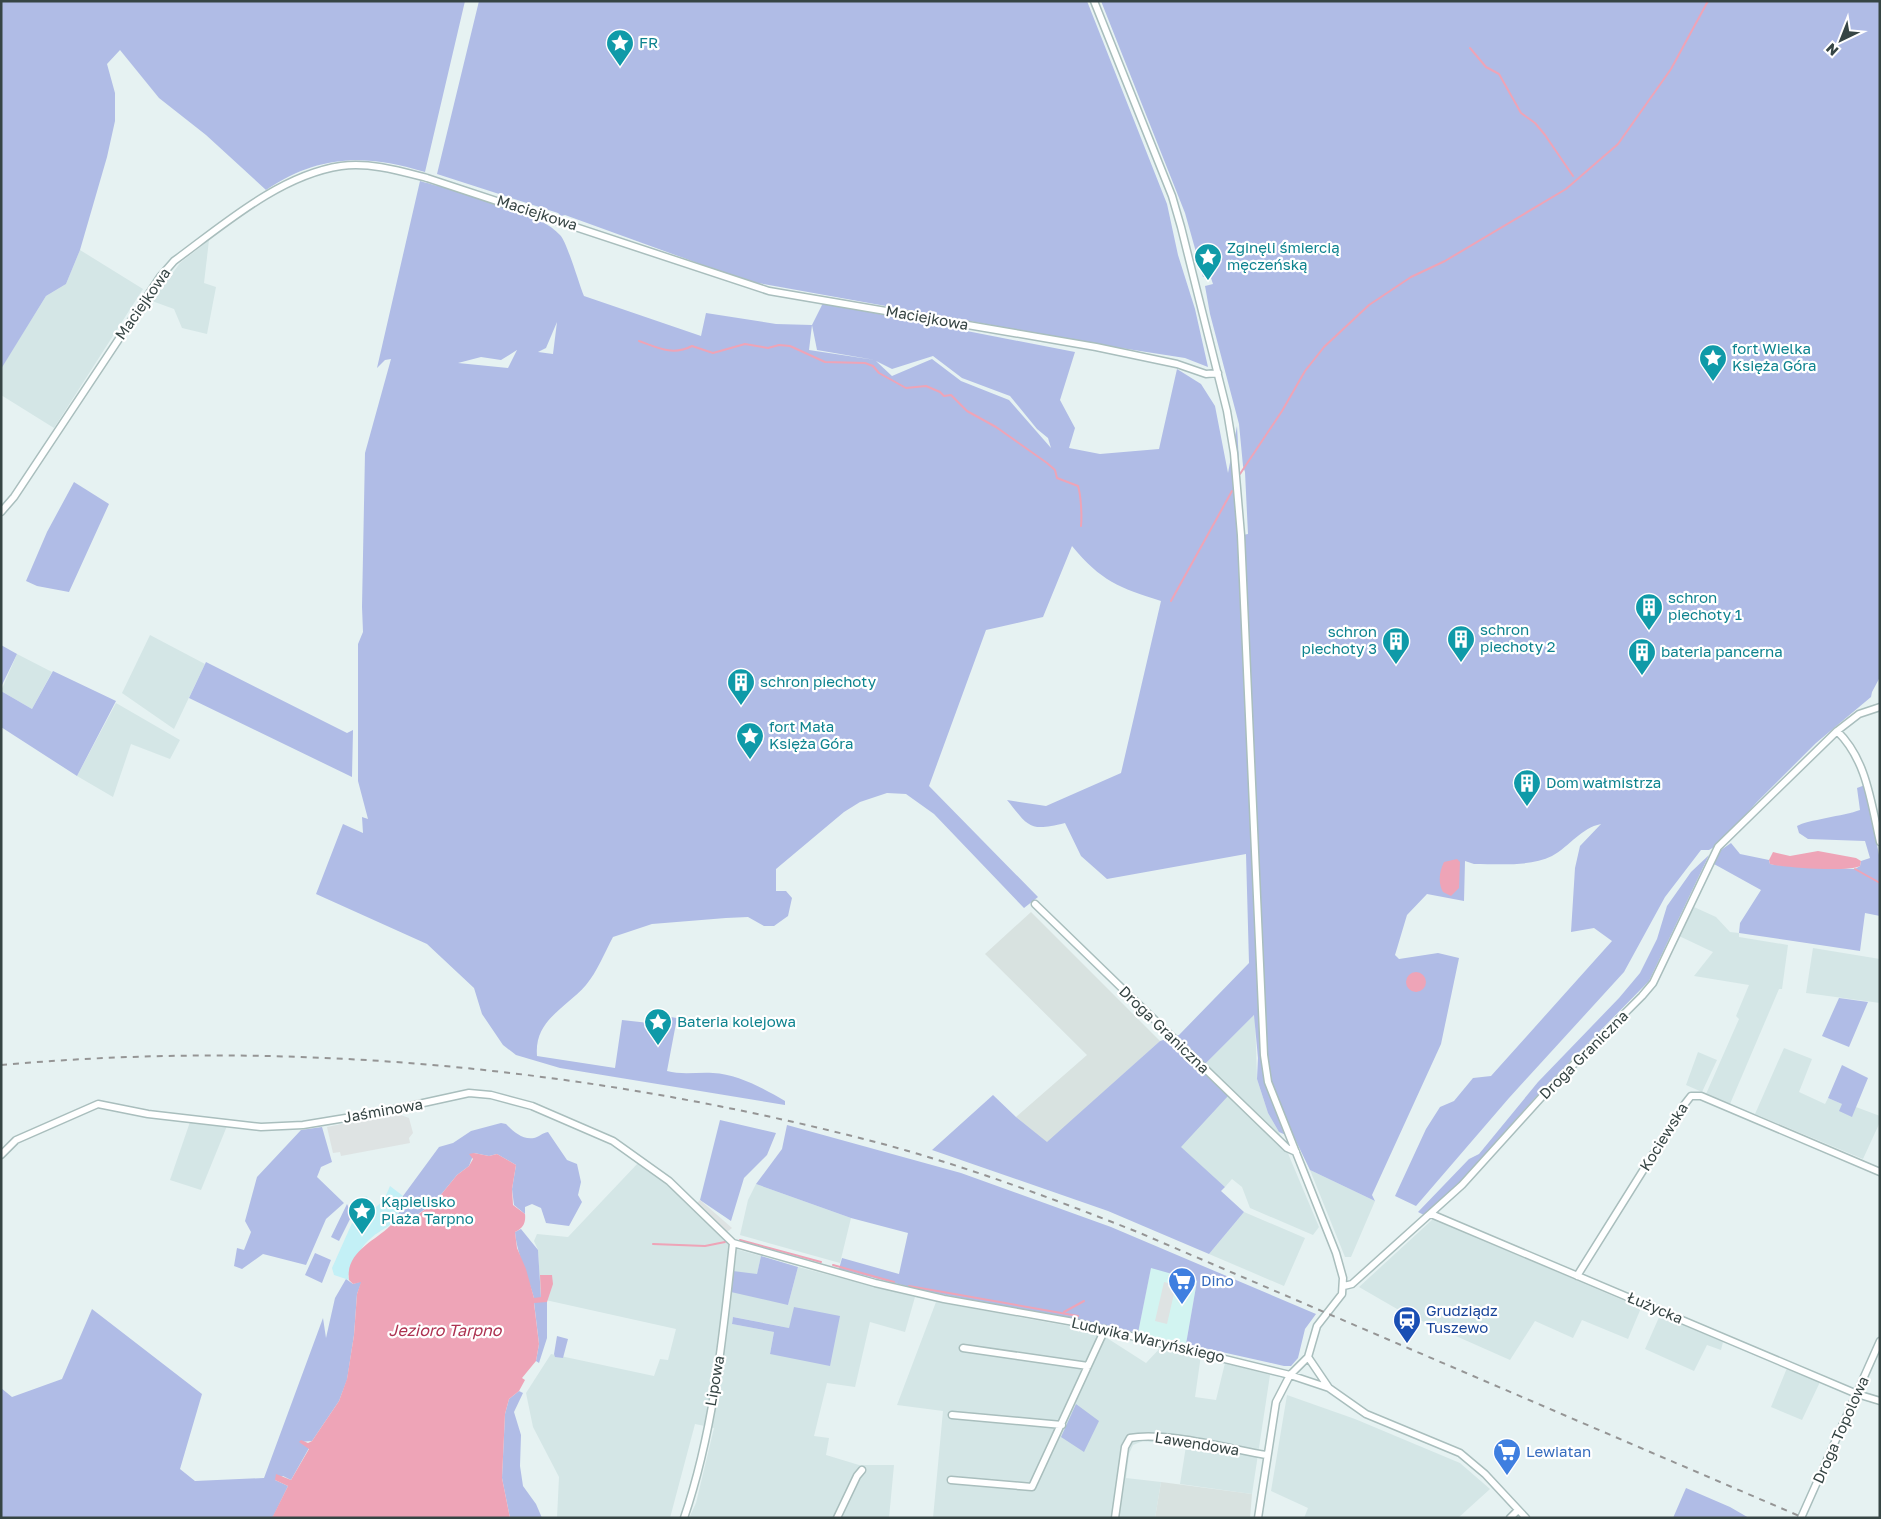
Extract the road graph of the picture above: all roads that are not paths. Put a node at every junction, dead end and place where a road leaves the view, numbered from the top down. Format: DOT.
graph roads {
  1 [pos="1094,1"];
  2 [pos="1218,373"];
  3 [pos="1,512"];
  4 [pos="1880,707"];
  5 [pos="1837,732"];
  6 [pos="1880,842"];
  7 [pos="1035,904"];
  8 [pos="1296,1152"];
  9 [pos="1,1154"];
  10 [pos="1880,1172"];
  11 [pos="1431,1214"];
  12 [pos="733,1243"];
  13 [pos="1578,1276"];
  14 [pos="1344,1286"];
  15 [pos="1105,1329"];
  16 [pos="1880,1341"];
  17 [pos="963,1348"];
  18 [pos="1308,1357"];
  19 [pos="1088,1366"];
  20 [pos="1290,1375"];
  21 [pos="1329,1388"];
  22 [pos="1857,1394"];
  23 [pos="1880,1401"];
  24 [pos="952,1415"];
  25 [pos="1062,1425"];
  26 [pos="1266,1456"];
  27 [pos="862,1470"];
  28 [pos="951,1480"];
  29 [pos="1518,1510"];
  30 [pos="684,1518"];
  31 [pos="837,1518"];
  32 [pos="1115,1518"];
  33 [pos="1258,1518"];
  34 [pos="1510,1518"];
  35 [pos="1526,1518"];
  36 [pos="1801,1518"];
  1 -- 2 [label="street"];
  2 -- 3 [label="street, Maciejkowa"];
  2 -- 8 [label="street"];
  4 -- 5 [label="street, Droga Graniczna"];
  5 -- 6 [label="street"];
  5 -- 11 [label="street, Droga Graniczna"];
  7 -- 8 [label="street, Droga Graniczna"];
  8 -- 14 [label="street"];
  9 -- 12 [label="street, Jaśminowa"];
  10 -- 13 [label="street, Kociewska"];
  11 -- 13 [label="street, Łużycka"];
  11 -- 14 [label="street, Droga Graniczna"];
  12 -- 15 [label="street, Ludwika Waryńskiego"];
  12 -- 30 [label="street, Lipowa"];
  13 -- 22 [label="street, Łużycka"];
  14 -- 18 [label="street, Droga Graniczna"];
  15 -- 19 [label="street"];
  15 -- 20 [label="street, Ludwika Waryńskiego"];
  16 -- 22 [label="street, Droga Topolowa"];
  17 -- 19 [label="street"];
  18 -- 20 [label="street, Droga Graniczna"];
  18 -- 21 [label="street"];
  19 -- 25 [label="street"];
  20 -- 21 [label="street, Ludwika Waryńskiego"];
  20 -- 26 [label="street, Droga Graniczna"];
  21 -- 29 [label="street, Ludwika Waryńskiego"];
  22 -- 23 [label="street, Łużycka"];
  22 -- 36 [label="street, Droga Topolowa"];
  24 -- 25 [label="street"];
  25 -- 28 [label="street"];
  26 -- 32 [label="street, Lawendowa"];
  26 -- 33 [label="street, Droga Graniczna"];
  27 -- 31 [label="street"];
  29 -- 34 [label="street"];
  29 -- 35 [label="street, Ludwika Waryńskiego"];
}
